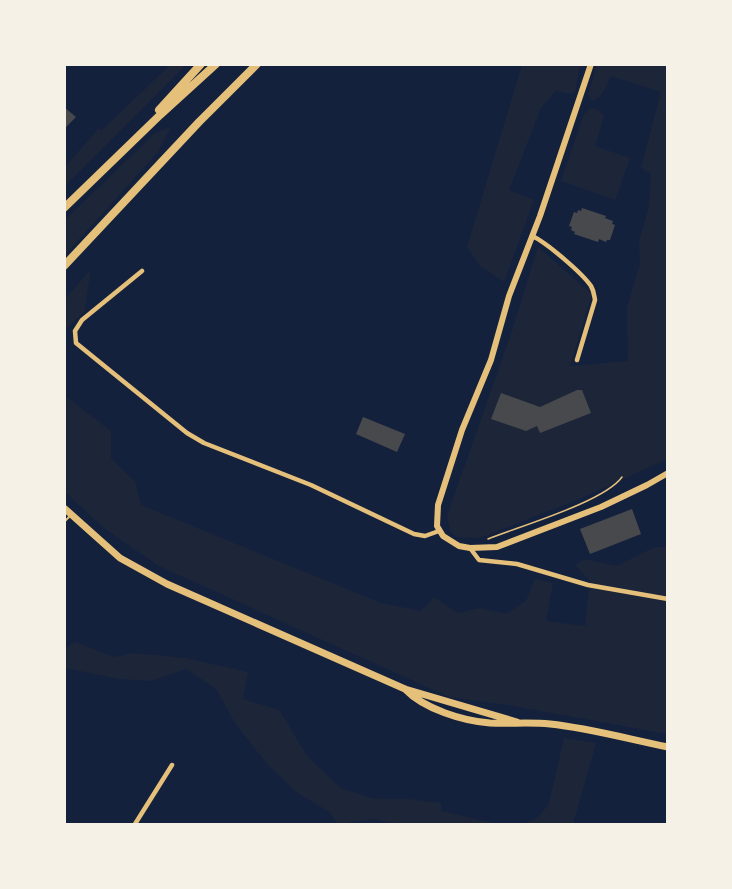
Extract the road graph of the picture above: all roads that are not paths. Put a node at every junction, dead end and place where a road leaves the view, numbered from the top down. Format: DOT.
graph roads {
  1 [pos="201,64"];
  2 [pos="216,64"];
  3 [pos="257,64"];
  4 [pos="589,67"];
  5 [pos="105,168"];
  6 [pos="64,208"];
  7 [pos="532,236"];
  8 [pos="64,266"];
  9 [pos="142,271"];
  10 [pos="577,360"];
  11 [pos="668,473"];
  12 [pos="64,508"];
  13 [pos="71,515"];
  14 [pos="64,522"];
  15 [pos="438,528"];
  16 [pos="470,548"];
  17 [pos="668,599"];
  18 [pos="668,747"];
  19 [pos="172,765"];
  20 [pos="135,825"];
  1 -- 5 [label="highway"];
  2 -- 5 [label="highway"];
  3 -- 8 [label="highway"];
  4 -- 7 [label="street"];
  5 -- 6 [label="highway"];
  7 -- 10 [label="street"];
  7 -- 15 [label="street"];
  9 -- 15 [label="street"];
  11 -- 16 [label="street"];
  12 -- 13 [label="main road"];
  13 -- 14 [label="lane"];
  13 -- 18 [label="main road"];
  15 -- 16 [label="street"];
  16 -- 17 [label="street"];
  19 -- 20 [label="street"];
}
